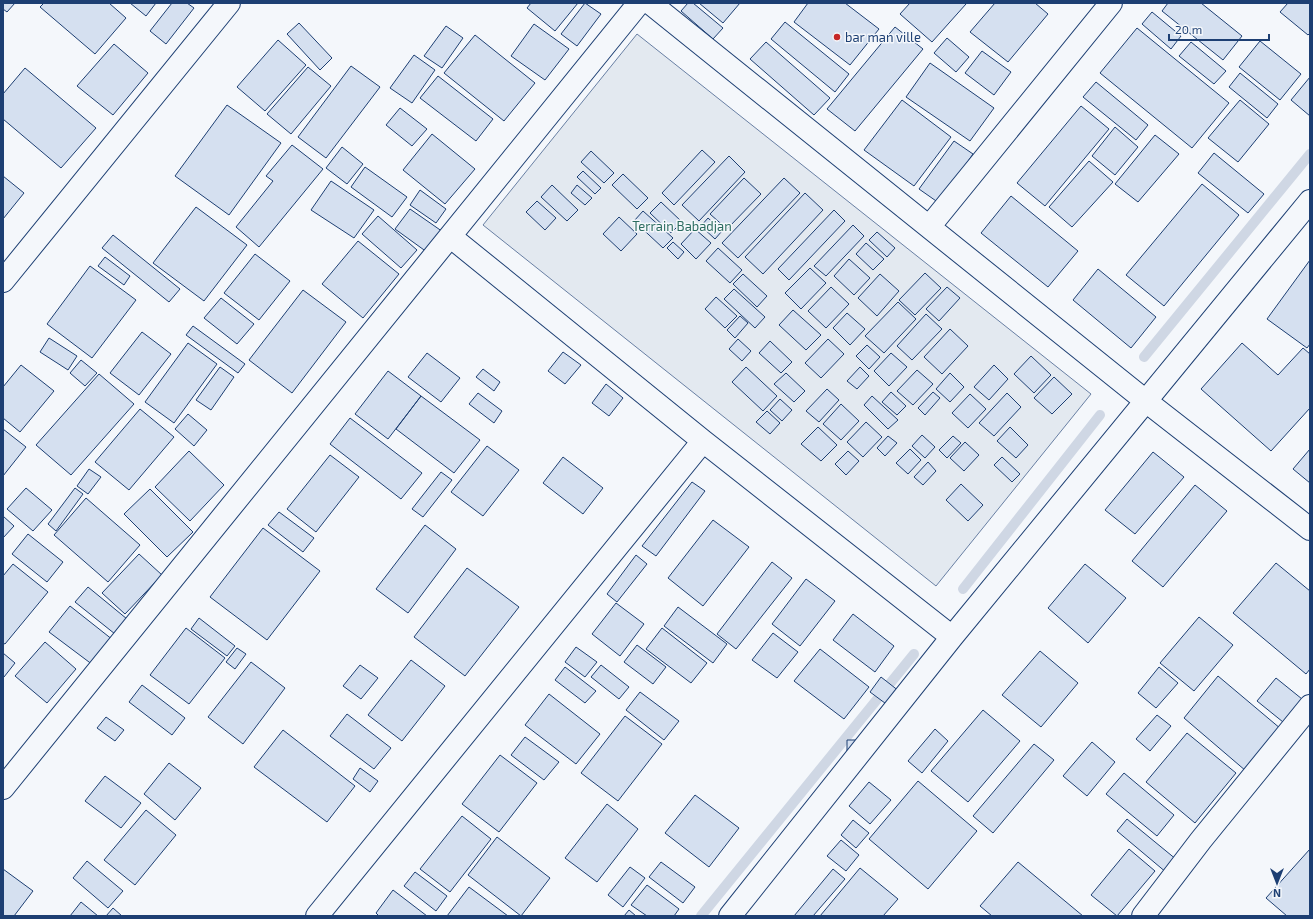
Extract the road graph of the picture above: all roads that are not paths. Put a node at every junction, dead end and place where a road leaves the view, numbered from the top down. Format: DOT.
graph roads {
  1 [pos="229,3"];
  2 [pos="639,3"];
  3 [pos="650,3"];
  4 [pos="1110,3"];
  5 [pos="1310,201"];
  6 [pos="929,227"];
  7 [pos="451,237"];
  8 [pos="3,281"];
  9 [pos="1147,402"];
  10 [pos="704,441"];
  11 [pos="1310,529"];
  12 [pos="952,637"];
  13 [pos="1310,706"];
  14 [pos="3,788"];
  15 [pos="317,916"];
  16 [pos="730,916"];
  17 [pos="1143,916"];
  1 -- 8 [label="street"];
  2 -- 7 [label="street"];
  3 -- 6 [label="street"];
  4 -- 6 [label="street"];
  5 -- 9 [label="street"];
  6 -- 9 [label="street"];
  7 -- 10 [label="street"];
  7 -- 14 [label="street"];
  9 -- 11 [label="street"];
  9 -- 12 [label="street"];
  10 -- 12 [label="street"];
  10 -- 15 [label="street"];
  12 -- 16 [label="street"];
  13 -- 17 [label="street"];
}
